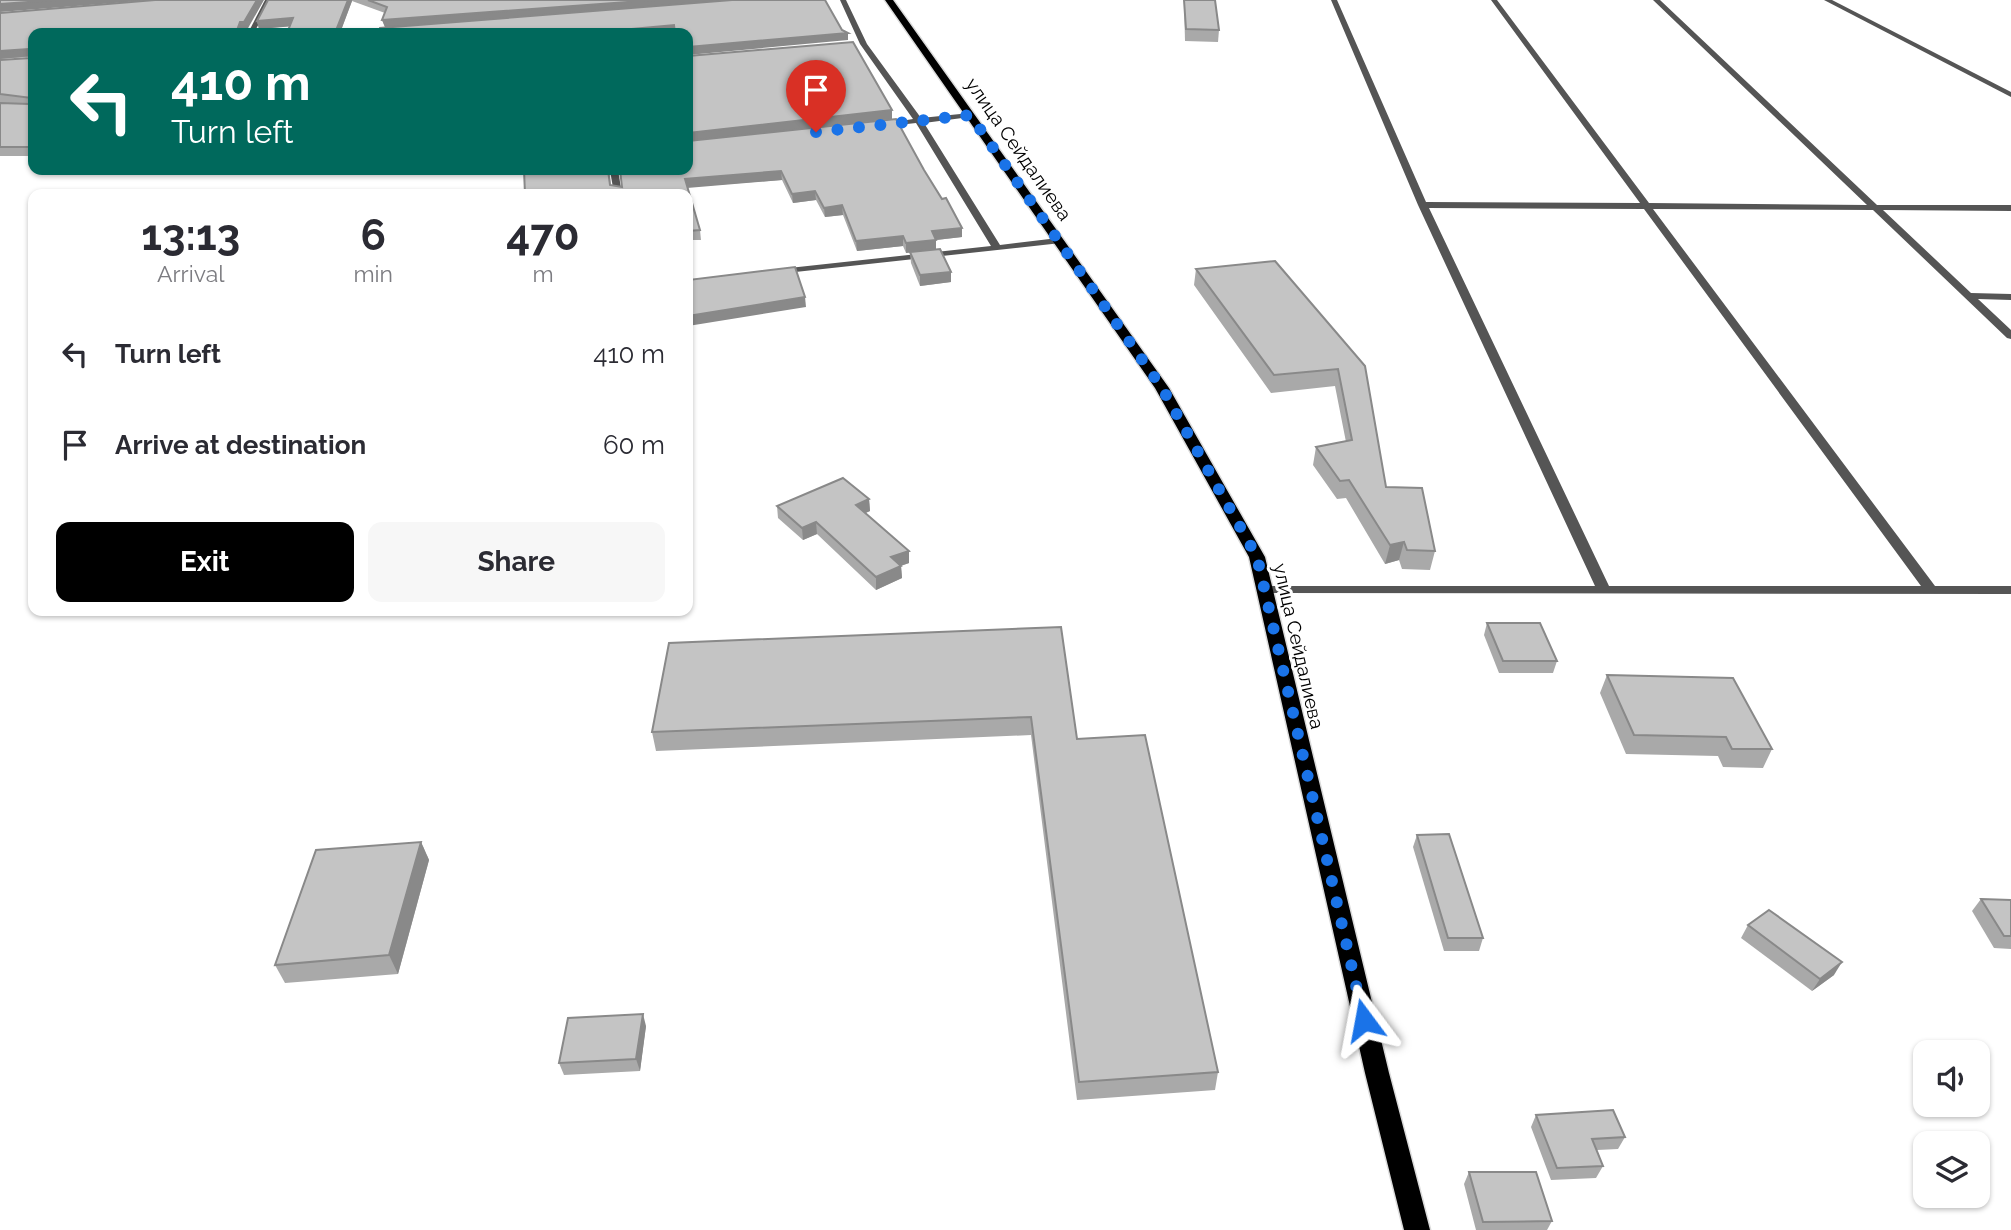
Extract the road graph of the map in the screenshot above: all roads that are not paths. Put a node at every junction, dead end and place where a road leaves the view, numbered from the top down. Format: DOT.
graph roads {
  1 [pos="268,0"];
  2 [pos="843,0"];
  3 [pos="889,0"];
  4 [pos="1334,0"];
  5 [pos="1494,0"];
  6 [pos="1656,0"];
  7 [pos="1828,0"];
  8 [pos="254,28"];
  9 [pos="864,44"];
  10 [pos="850,46"];
  11 [pos="2011,96"];
  12 [pos="970,115"];
  13 [pos="919,121"];
  14 [pos="864,127"];
  15 [pos="1645,204"];
  16 [pos="1423,205"];
  17 [pos="1873,207"];
  18 [pos="2011,208"];
  19 [pos="1058,241"];
  20 [pos="997,248"];
  21 [pos="768,273"];
  22 [pos="1970,296"];
  23 [pos="2011,297"];
  24 [pos="2011,336"];
  25 [pos="1264,590"];
  26 [pos="1604,590"];
  27 [pos="1931,590"];
  28 [pos="2011,590"];
  29 [pos="1417,1230"];
  1 -- 8 [label="street"];
  2 -- 9 [label="street"];
  3 -- 12 [label="main road, улица Сейдалиева"];
  4 -- 16 [label="street"];
  5 -- 15 [label="street"];
  6 -- 17 [label="street"];
  7 -- 11 [label="street"];
  9 -- 10 [label="street"];
  9 -- 13 [label="street"];
  12 -- 13 [label="street"];
  12 -- 19 [label="main road, улица Сейдалиева"];
  13 -- 14 [label="street"];
  13 -- 20 [label="street"];
  15 -- 16 [label="street"];
  15 -- 17 [label="street"];
  15 -- 27 [label="street"];
  16 -- 26 [label="street"];
  17 -- 18 [label="street"];
  17 -- 22 [label="street"];
  19 -- 20 [label="street"];
  19 -- 25 [label="main road, улица Сейдалиева"];
  20 -- 21 [label="street"];
  22 -- 23 [label="street"];
  22 -- 24 [label="street"];
  25 -- 26 [label="street"];
  25 -- 29 [label="main road, улица Сейдалиева"];
  26 -- 27 [label="street"];
  27 -- 28 [label="street"];
}
